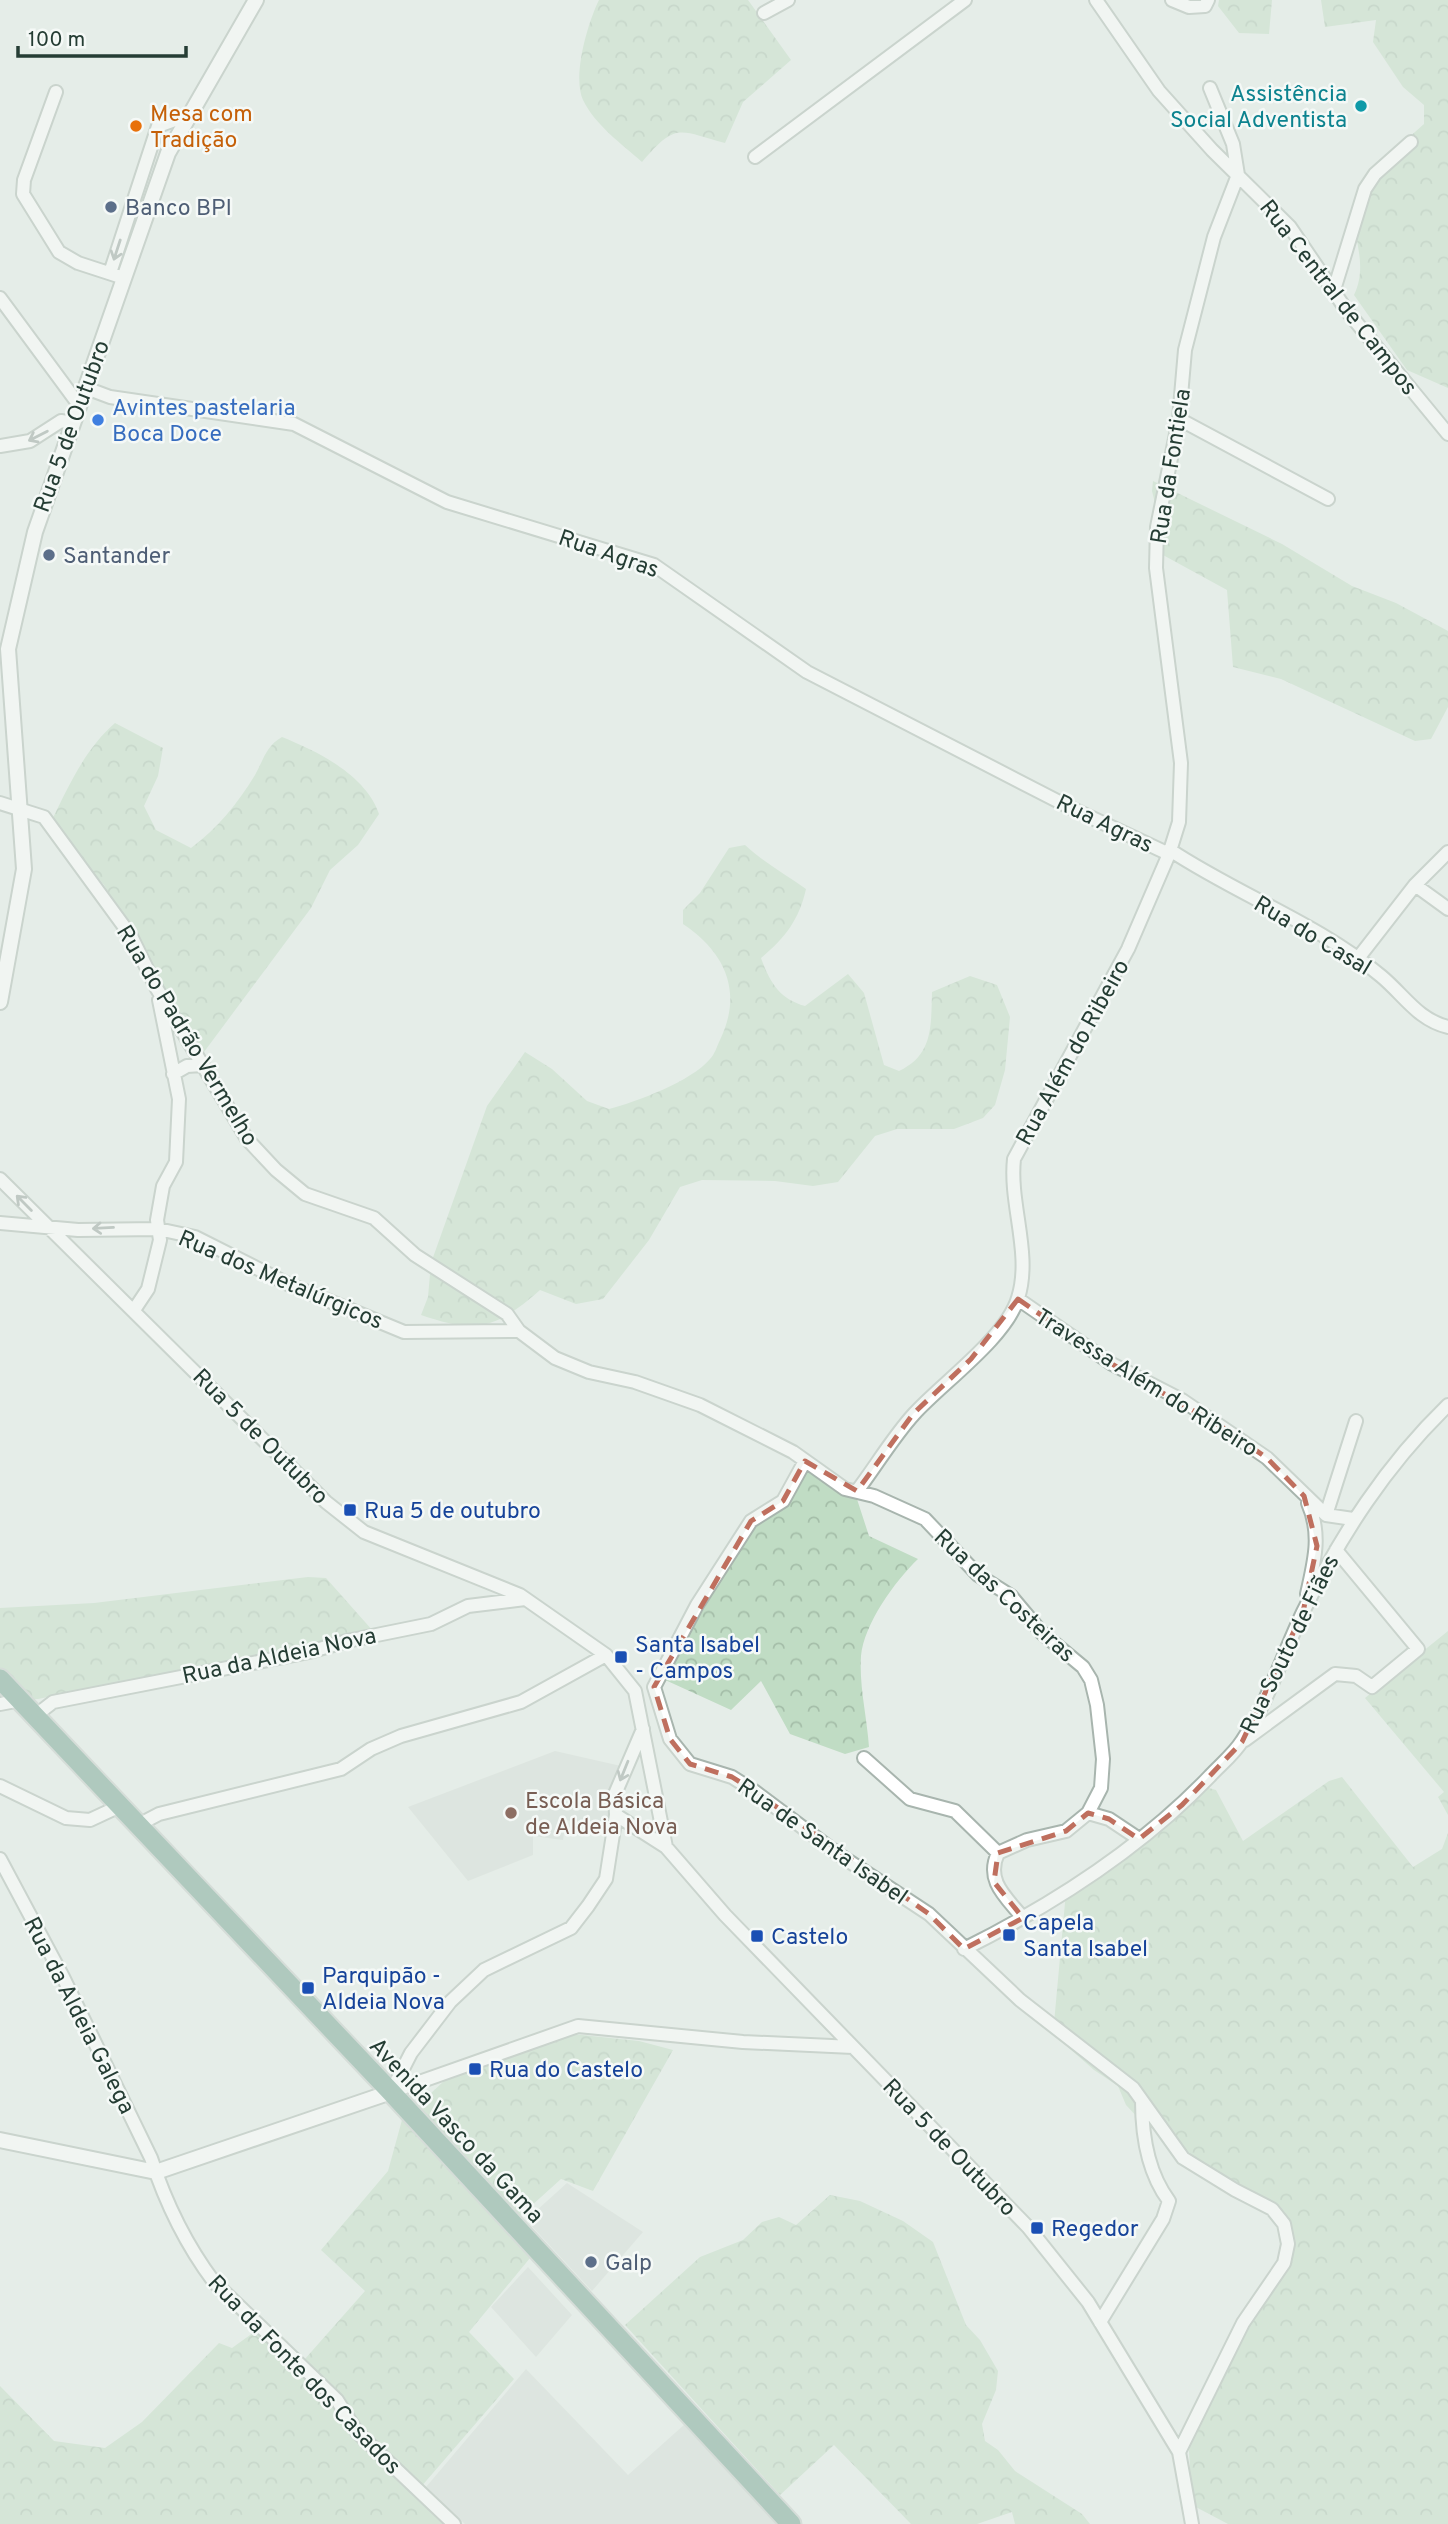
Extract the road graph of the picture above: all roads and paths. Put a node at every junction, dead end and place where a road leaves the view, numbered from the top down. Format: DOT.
graph roads {
  1 [pos="256,0"];
  2 [pos="788,0"];
  3 [pos="965,0"];
  4 [pos="1096,0"];
  5 [pos="1172,0"];
  6 [pos="1208,0"];
  7 [pos="764,13"];
  8 [pos="1210,88"];
  9 [pos="56,92"];
  10 [pos="191,114"];
  11 [pos="1411,142"];
  12 [pos="755,157"];
  13 [pos="1238,175"];
  14 [pos="117,276"];
  15 [pos="1334,290"];
  16 [pos="0,298"];
  17 [pos="86,388"];
  18 [pos="79,405"];
  19 [pos="1179,419"];
  20 [pos="72,423"];
  21 [pos="1446,428"];
  22 [pos="0,446"];
  23 [pos="1328,499"];
  24 [pos="0,803"];
  25 [pos="19,807"];
  26 [pos="1170,852"];
  27 [pos="1448,852"];
  28 [pos="1415,885"];
  29 [pos="1448,909"];
  30 [pos="1359,957"];
  31 [pos="157,989"];
  32 [pos="0,1002"];
  33 [pos="1448,1027"];
  34 [pos="202,1065"];
  35 [pos="173,1074"];
  36 [pos="0,1179"];
  37 [pos="0,1223"];
  38 [pos="48,1228"];
  39 [pos="158,1228"];
  40 [pos="1018,1299"];
  41 [pos="134,1310"];
  42 [pos="520,1331"];
  43 [pos="1448,1405"];
  44 [pos="1356,1421"];
  45 [pos="805,1461"];
  46 [pos="856,1491"];
  47 [pos="1304,1496"];
  48 [pos="1326,1515"];
  49 [pos="1353,1519"];
  50 [pos="1336,1550"];
  51 [pos="525,1599"];
  52 [pos="1303,1612"];
  53 [pos="606,1656"];
  54 [pos="0,1679"];
  55 [pos="654,1687"];
  56 [pos="635,1691"];
  57 [pos="21,1700"];
  58 [pos="0,1704"];
  59 [pos="35,1716"];
  60 [pos="643,1729"];
  61 [pos="1242,1742"];
  62 [pos="864,1758"];
  63 [pos="0,1786"];
  64 [pos="120,1806"];
  65 [pos="1088,1813"];
  66 [pos="616,1815"];
  67 [pos="138,1825"];
  68 [pos="1139,1839"];
  69 [pos="666,1847"];
  70 [pos="998,1853"];
  71 [pos="0,1859"];
  72 [pos="1023,1918"];
  73 [pos="964,1949"];
  74 [pos="853,2046"];
  75 [pos="391,2092"];
  76 [pos="1142,2101"];
  77 [pos="0,2140"];
  78 [pos="156,2172"];
  79 [pos="1100,2322"];
  80 [pos="1179,2452"];
  81 [pos="454,2524"];
  82 [pos="791,2524"];
  83 [pos="1192,2524"];
  1 -- 10 [label="street, Rua 5 de Outubro"];
  2 -- 7 [label="street"];
  3 -- 12 [label="street"];
  4 -- 13 [label="street, Rua Central de Campos"];
  5 -- 6 [label="street"];
  8 -- 13 [label="street"];
  9 -- 14 [label="street"];
  10 -- 14 [label="street, Rua 5 de Outubro"];
  10 -- 14 [label="street, Rua 5 de Outubro, one-way"];
  11 -- 15 [label="street"];
  13 -- 15 [label="street, Rua Central de Campos"];
  13 -- 19 [label="street, Rua da Fontiela"];
  14 -- 17 [label="street, Rua 5 de Outubro"];
  15 -- 21 [label="street, Rua Central de Campos"];
  16 -- 18 [label="street"];
  17 -- 18 [label="street, Rua 5 de Outubro"];
  17 -- 26 [label="street, Rua Agras"];
  18 -- 20 [label="street, Rua 5 de Outubro"];
  19 -- 23 [label="street"];
  19 -- 26 [label="street, Rua da Fontiela"];
  20 -- 22 [label="street, one-way"];
  20 -- 25 [label="street, Rua 5 de Outubro"];
  24 -- 25 [label="street, Rua do Padrão Vermelho"];
  25 -- 31 [label="street, Rua do Padrão Vermelho"];
  25 -- 32 [label="street, Rua 5 de Outubro"];
  26 -- 30 [label="street, Rua do Casal"];
  26 -- 40 [label="street, Rua Além do Ribeiro"];
  27 -- 28 [label="street"];
  28 -- 29 [label="street"];
  28 -- 30 [label="street"];
  30 -- 33 [label="street, Rua do Casal"];
  31 -- 34 [label="street, Rua do Padrão Vermelho"];
  31 -- 35 [label="street"];
  34 -- 35 [label="street"];
  34 -- 42 [label="street, Rua do Padrão Vermelho"];
  35 -- 39 [label="street"];
  38 -- 36 [label="street, Rua 5 de Outubro, one-way"];
  37 -- 38 [label="street, Rua dos Metalúrgicos"];
  39 -- 38 [label="street, Rua dos Metalúrgicos, one-way"];
  38 -- 41 [label="street, Rua 5 de Outubro"];
  39 -- 41 [label="street"];
  39 -- 42 [label="street, Rua dos Metalúrgicos"];
  40 -- 46 [label="street"];
  40 -- 47 [label="street, Travessa Além do Ribeiro"];
  41 -- 51 [label="street, Rua 5 de Outubro"];
  42 -- 45 [label="street, Rua do Padrão Vermelho"];
  43 -- 49 [label="street, Rua Souto de Fiães"];
  44 -- 48 [label="street"];
  45 -- 46 [label="street, Rua do Padrão Vermelho"];
  45 -- 55 [label="street"];
  46 -- 65 [label="street, Rua das Costeiras"];
  47 -- 48 [label="street, Travessa Além do Ribeiro"];
  47 -- 52 [label="street, Travessa Além do Ribeiro"];
  48 -- 49 [label="street"];
  49 -- 50 [label="street, Rua Souto de Fiães"];
  50 -- 52 [label="street, Rua Souto de Fiães"];
  50 -- 61 [label="street"];
  51 -- 53 [label="street, Rua 5 de Outubro"];
  51 -- 59 [label="street, Rua da Aldeia Nova"];
  52 -- 61 [label="street, Rua Souto de Fiães"];
  53 -- 56 [label="street, Rua 5 de Outubro"];
  53 -- 67 [label="street"];
  54 -- 57 [label="main road, Avenida Vasco da Gama"];
  55 -- 56 [label="street"];
  55 -- 73 [label="street, Rua de Santa Isabel"];
  56 -- 60 [label="street, Rua 5 de Outubro"];
  57 -- 58 [label="street"];
  57 -- 59 [label="main road, Avenida Vasco da Gama"];
  59 -- 64 [label="main road, Avenida Vasco da Gama"];
  60 -- 66 [label="street, one-way"];
  60 -- 69 [label="street, Rua 5 de Outubro"];
  61 -- 68 [label="street, Rua Souto de Fiães"];
  62 -- 70 [label="street"];
  63 -- 64 [label="street"];
  64 -- 67 [label="main road, Avenida Vasco da Gama"];
  65 -- 68 [label="street"];
  65 -- 70 [label="street"];
  66 -- 69 [label="street, Rua 5 de Outubro"];
  66 -- 75 [label="street"];
  67 -- 75 [label="main road, Avenida Vasco da Gama"];
  68 -- 72 [label="street, Rua Souto de Fiães"];
  69 -- 74 [label="street, Rua 5 de Outubro"];
  70 -- 72 [label="street"];
  71 -- 78 [label="street, Rua da Aldeia Galega"];
  72 -- 73 [label="street, Rua Souto de Fiães"];
  73 -- 76 [label="street, Rua de Santa Isabel"];
  74 -- 75 [label="street"];
  74 -- 79 [label="street, Rua 5 de Outubro"];
  75 -- 78 [label="street"];
  75 -- 82 [label="main road, Avenida Vasco da Gama"];
  76 -- 79 [label="street"];
  76 -- 80 [label="street, Rua de Santa Isabel"];
  77 -- 78 [label="street"];
  78 -- 81 [label="street, Rua da Fonte dos Casados"];
  79 -- 80 [label="street, Rua 5 de Outubro"];
  80 -- 83 [label="street, Rua 5 de Outubro"];
}
